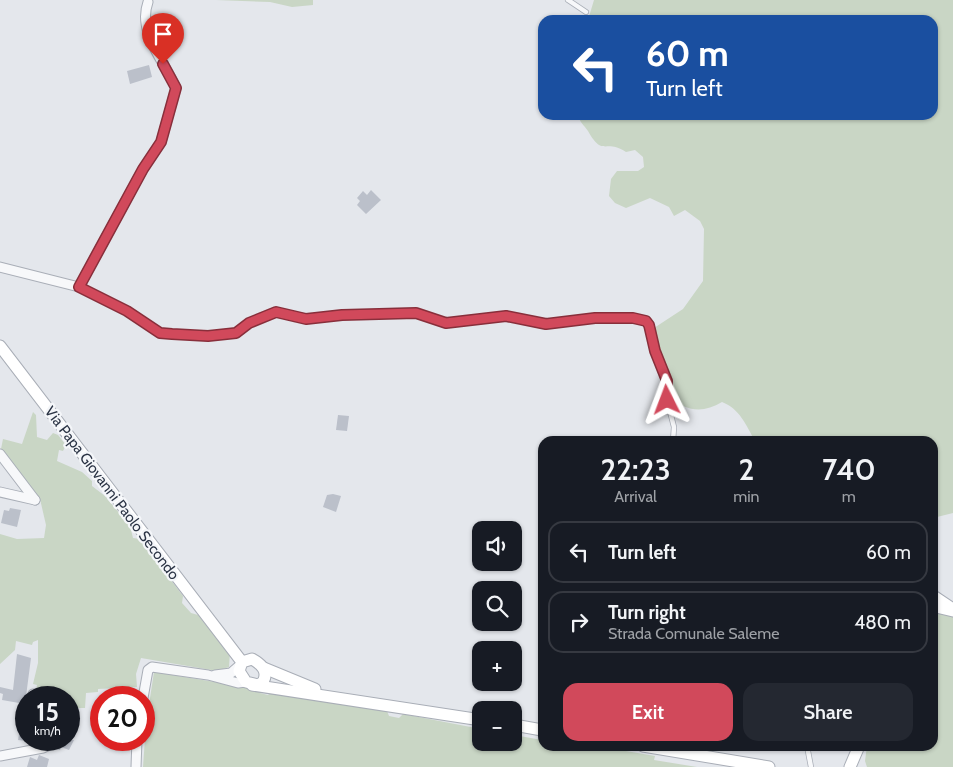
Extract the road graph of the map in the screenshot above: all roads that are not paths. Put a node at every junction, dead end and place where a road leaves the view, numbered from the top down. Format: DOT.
graph roads {
  1 [pos="568,0"];
  2 [pos="149,1"];
  3 [pos="586,12"];
  4 [pos="0,267"];
  5 [pos="79,287"];
  6 [pos="0,346"];
  7 [pos="673,436"];
  8 [pos="0,454"];
  9 [pos="0,494"];
  10 [pos="938,599"];
  11 [pos="938,607"];
  12 [pos="953,610"];
  13 [pos="244,663"];
  14 [pos="264,668"];
  15 [pos="208,675"];
  16 [pos="249,683"];
  17 [pos="145,686"];
  18 [pos="345,698"];
  19 [pos="472,719"];
  20 [pos="522,726"];
  21 [pos="538,729"];
  22 [pos="27,751"];
  23 [pos="137,751"];
  24 [pos="673,751"];
  25 [pos="808,751"];
  26 [pos="858,751"];
  27 [pos="860,751"];
  28 [pos="0,756"];
  29 [pos="136,767"];
  30 [pos="769,767"];
  31 [pos="811,767"];
  32 [pos="850,767"];
  33 [pos="862,767"];
  1 -- 3 [label="lane"];
  2 -- 5 [label="street"];
  4 -- 5 [label="street"];
  5 -- 7 [label="lane"];
  6 -- 13 [label="main road, Via Papa Giovanni Paolo Secondo"];
  8 -- 9 [label="street"];
  10 -- 12 [label="main road"];
  11 -- 12 [label="main road"];
  13 -- 14 [label="main road, Via Papa Giovanni Paolo Secondo"];
  13 -- 15 [label="street"];
  13 -- 16 [label="main road"];
  14 -- 16 [label="main road"];
  14 -- 18 [label="main road, Via Papa Giovanni Paolo Secondo"];
  15 -- 16 [label="street"];
  15 -- 17 [label="street"];
  16 -- 18 [label="main road"];
  18 -- 19 [label="main road"];
  20 -- 21 [label="main road"];
  22 -- 28 [label="street"];
  23 -- 29 [label="street"];
  24 -- 30 [label="main road"];
  25 -- 31 [label="lane"];
  26 -- 32 [label="main road"];
  27 -- 33 [label="main road"];
}
